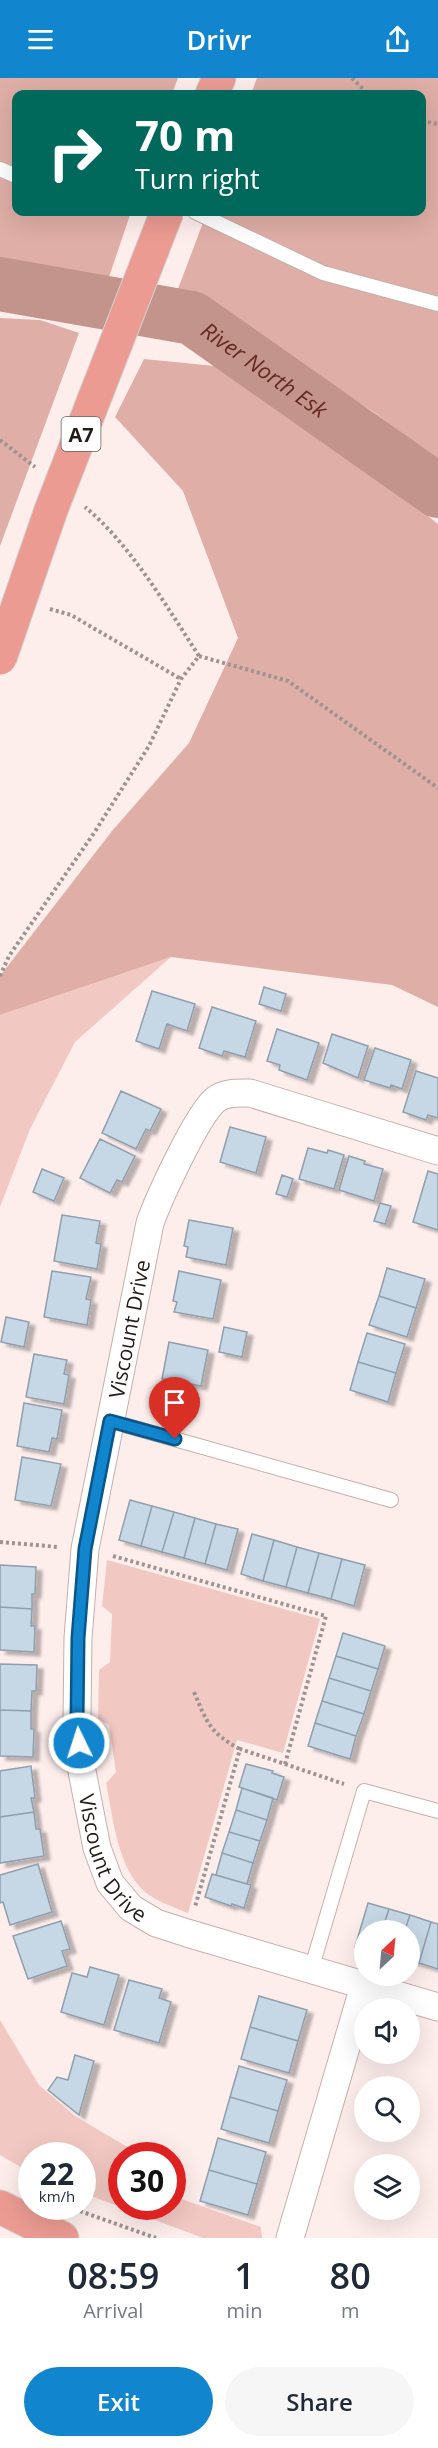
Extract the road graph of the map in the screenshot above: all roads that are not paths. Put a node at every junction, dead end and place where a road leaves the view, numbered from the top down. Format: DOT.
graph roads {
  1 [pos="165,216"];
  2 [pos="203,216"];
  3 [pos="438,304"];
  4 [pos="0,658"];
  5 [pos="438,1151"];
  6 [pos="110,1421"];
  7 [pos="391,1500"];
  8 [pos="438,1811"];
  9 [pos="311,1970"];
  10 [pos="354,1983"];
  11 [pos="364,1986"];
  12 [pos="438,2007"];
  13 [pos="0,2207"];
  14 [pos="62,2238"];
  15 [pos="290,2238"];
  1 -- 4 [label="main road, A7, bridge"];
  2 -- 3 [label="lane"];
  5 -- 6 [label="street, Viscount Drive"];
  6 -- 7 [label="lane"];
  6 -- 9 [label="street, Viscount Drive"];
  8 -- 9 [label="lane"];
  9 -- 10 [label="street, Viscount Drive"];
  11 -- 12 [label="street, Viscount Drive"];
  11 -- 15 [label="street"];
  13 -- 14 [label="main road"];
}
